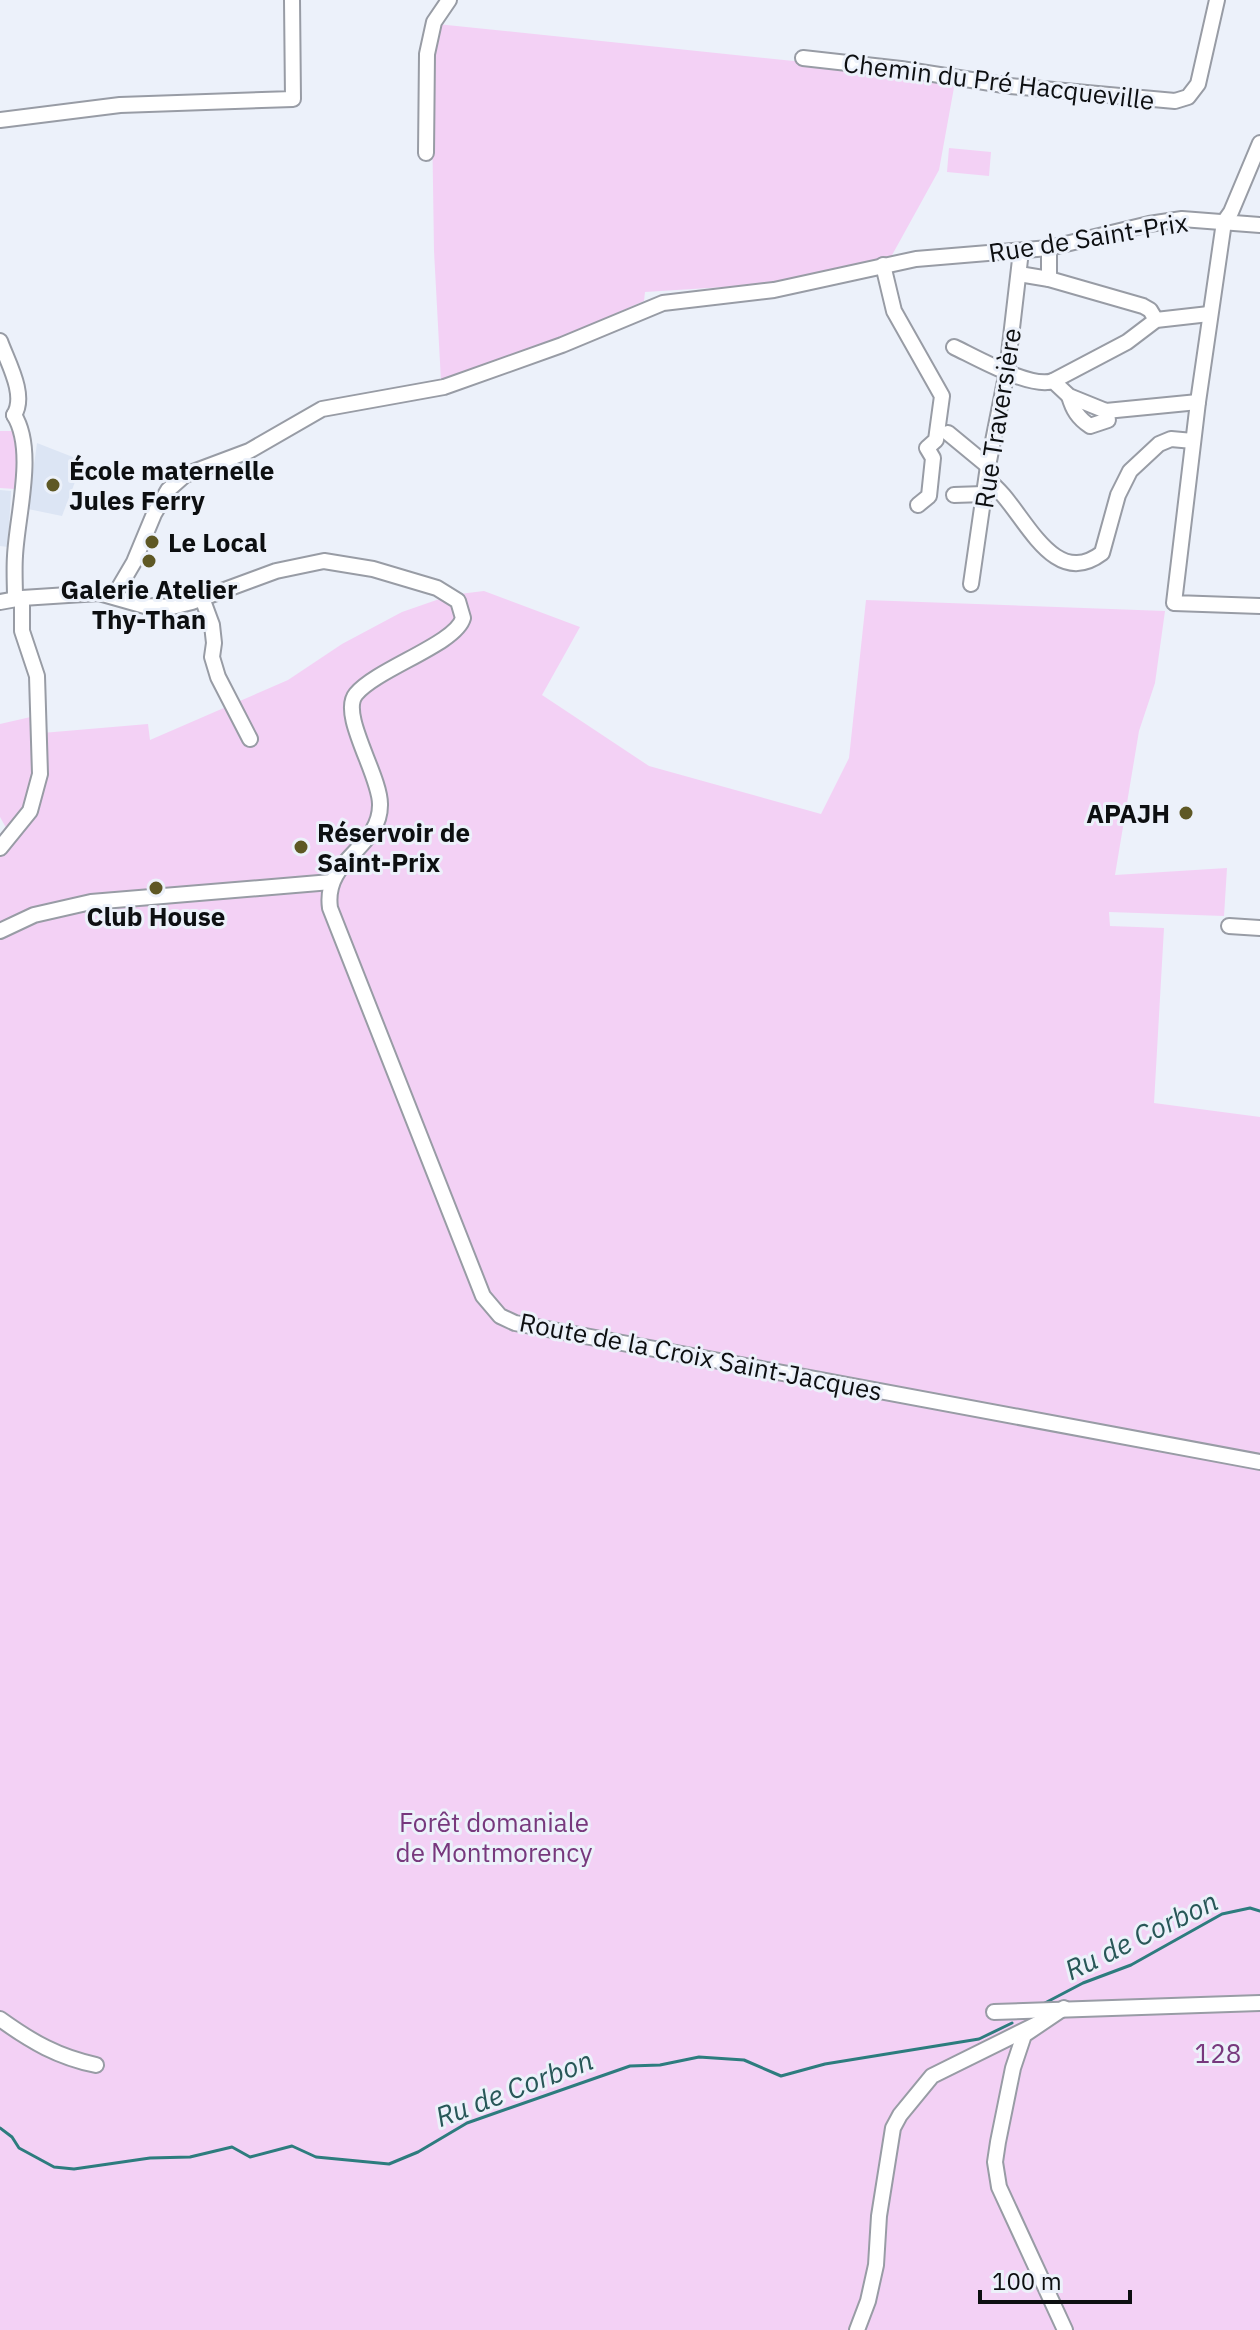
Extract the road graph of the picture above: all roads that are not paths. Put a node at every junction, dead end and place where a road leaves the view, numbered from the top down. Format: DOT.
graph roads {
  1 [pos="292,0"];
  2 [pos="449,0"];
  3 [pos="1217,0"];
  4 [pos="803,58"];
  5 [pos="0,120"];
  6 [pos="1260,143"];
  7 [pos="426,153"];
  8 [pos="1224,222"];
  9 [pos="1260,225"];
  10 [pos="1049,248"];
  11 [pos="1021,251"];
  12 [pos="883,265"];
  13 [pos="1019,274"];
  14 [pos="1049,279"];
  15 [pos="1209,314"];
  16 [pos="1156,320"];
  17 [pos="0,341"];
  18 [pos="954,347"];
  19 [pos="1007,371"];
  20 [pos="1053,381"];
  21 [pos="1198,402"];
  22 [pos="7,417"];
  23 [pos="948,433"];
  24 [pos="1193,441"];
  25 [pos="987,480"];
  26 [pos="954,495"];
  27 [pos="918,505"];
  28 [pos="971,584"];
  29 [pos="114,596"];
  30 [pos="202,598"];
  31 [pos="12,600"];
  32 [pos="1260,606"];
  33 [pos="250,739"];
  34 [pos="0,848"];
  35 [pos="331,882"];
  36 [pos="1229,926"];
  37 [pos="1260,928"];
  38 [pos="0,931"];
  39 [pos="1260,1462"];
  40 [pos="1260,2003"];
  41 [pos="1064,2008"];
  42 [pos="994,2012"];
  43 [pos="0,2019"];
  44 [pos="1039,2023"];
  45 [pos="96,2065"];
  46 [pos="857,2330"];
  47 [pos="1065,2330"];
  1 -- 5 [label="street"];
  2 -- 7 [label="street"];
  3 -- 4 [label="street, Chemin du Pré Hacqueville"];
  6 -- 8 [label="street"];
  8 -- 9 [label="street, Rue de Saint-Prix"];
  8 -- 10 [label="street, Rue de Saint-Prix"];
  8 -- 15 [label="street"];
  10 -- 11 [label="street, Rue de Saint-Prix"];
  10 -- 14 [label="street"];
  11 -- 12 [label="street, Rue de Saint-Prix"];
  11 -- 13 [label="street, Rue Traversière"];
  12 -- 27 [label="street"];
  12 -- 29 [label="street, Rue de Saint-Prix"];
  13 -- 14 [label="street"];
  13 -- 19 [label="street, Rue Traversière"];
  14 -- 16 [label="street"];
  15 -- 16 [label="street"];
  15 -- 21 [label="street"];
  16 -- 20 [label="street"];
  17 -- 22 [label="street"];
  18 -- 19 [label="street"];
  19 -- 20 [label="street"];
  19 -- 25 [label="street, Rue Traversière"];
  20 -- 21 [label="street"];
  21 -- 24 [label="street"];
  22 -- 31 [label="street"];
  23 -- 25 [label="street"];
  24 -- 25 [label="street"];
  24 -- 32 [label="street"];
  25 -- 26 [label="street"];
  25 -- 28 [label="street, Rue Traversière"];
  29 -- 30 [label="street"];
  29 -- 31 [label="street"];
  30 -- 33 [label="street"];
  30 -- 35 [label="street"];
  31 -- 34 [label="street"];
  35 -- 38 [label="street"];
  35 -- 39 [label="street, Route de la Croix Saint-Jacques"];
  36 -- 37 [label="street"];
  40 -- 41 [label="street"];
  41 -- 42 [label="street"];
  41 -- 44 [label="street"];
  43 -- 45 [label="street"];
  44 -- 46 [label="street"];
  44 -- 47 [label="street"];
}
